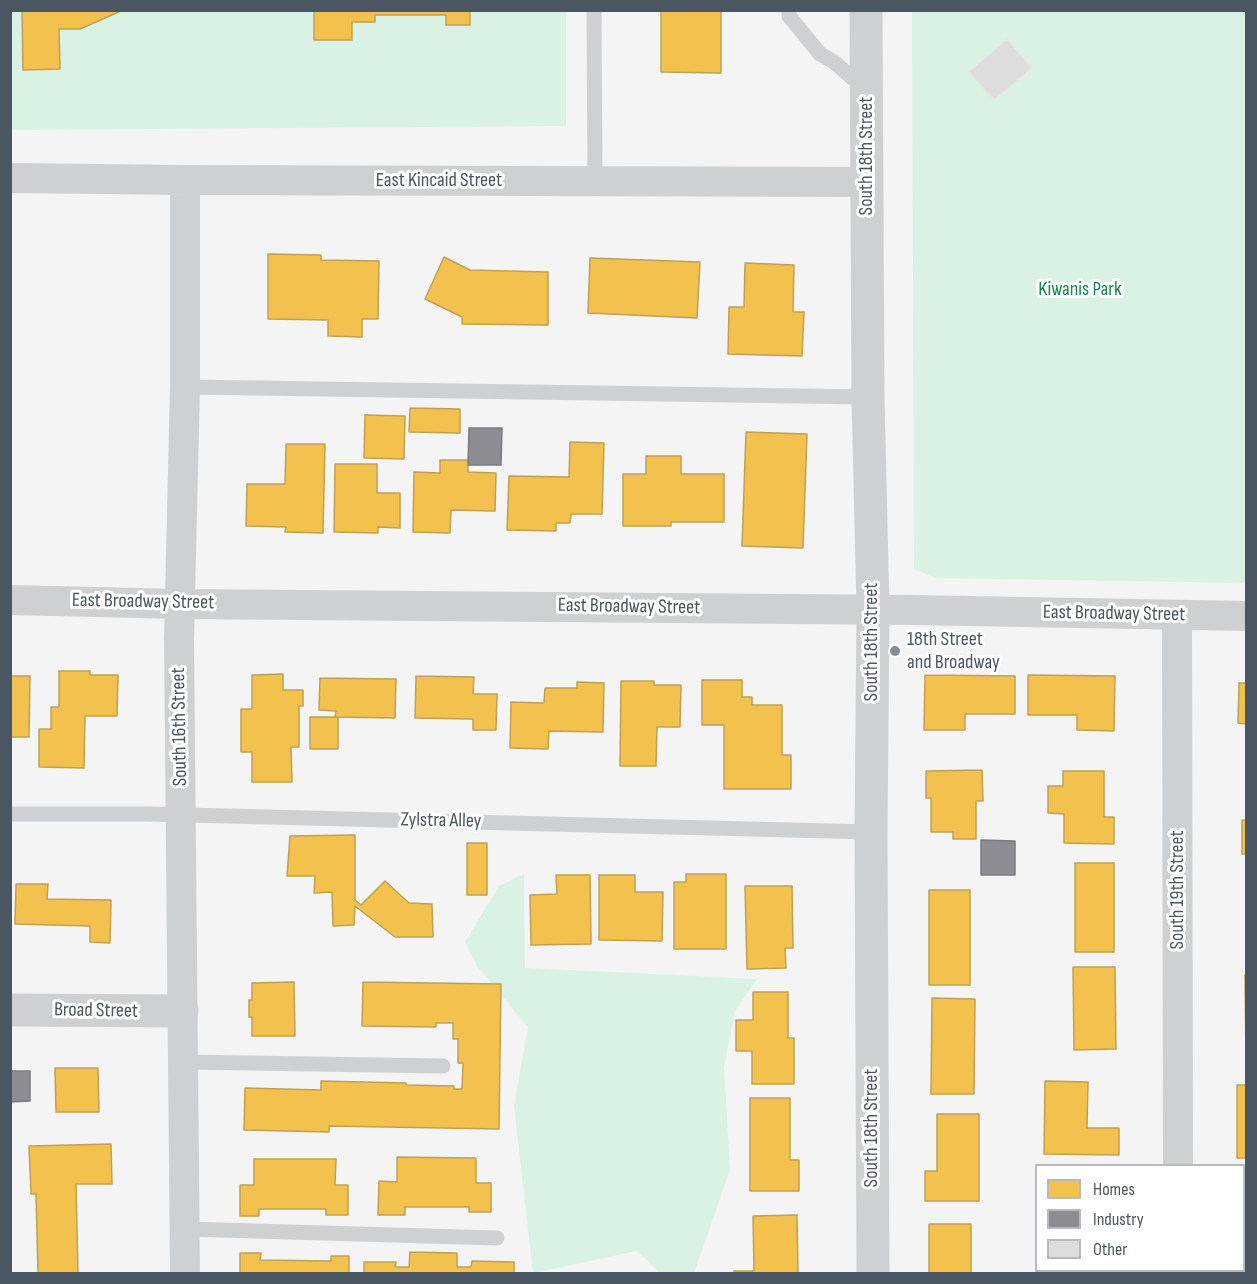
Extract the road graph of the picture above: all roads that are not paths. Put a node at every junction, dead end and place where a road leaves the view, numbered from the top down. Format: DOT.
graph roads {
  1 [pos="594,10"];
  2 [pos="789,10"];
  3 [pos="866,10"];
  4 [pos="866,90"];
  5 [pos="10,178"];
  6 [pos="185,180"];
  7 [pos="596,181"];
  8 [pos="867,182"];
  9 [pos="185,387"];
  10 [pos="868,397"];
  11 [pos="10,600"];
  12 [pos="180,604"];
  13 [pos="873,610"];
  14 [pos="1178,615"];
  15 [pos="1246,616"];
  16 [pos="10,814"];
  17 [pos="180,815"];
  18 [pos="871,832"];
  19 [pos="10,1010"];
  20 [pos="182,1011"];
  21 [pos="184,1062"];
  22 [pos="443,1066"];
  23 [pos="1178,1164"];
  24 [pos="185,1229"];
  25 [pos="497,1238"];
  26 [pos="185,1274"];
  27 [pos="873,1274"];
  1 -- 7 [label="lane"];
  2 -- 4 [label="lane"];
  3 -- 4 [label="street, South 18th Street"];
  4 -- 8 [label="street, South 18th Street"];
  5 -- 6 [label="street, East Kincaid Street"];
  6 -- 7 [label="street, East Kincaid Street"];
  6 -- 9 [label="street, South 16th Street"];
  7 -- 8 [label="street, East Kincaid Street"];
  8 -- 10 [label="street, South 18th Street"];
  9 -- 10 [label="lane"];
  9 -- 12 [label="street, South 16th Street"];
  10 -- 13 [label="street, South 18th Street"];
  11 -- 12 [label="street, East Broadway Street"];
  12 -- 13 [label="street, East Broadway Street"];
  12 -- 17 [label="street, South 16th Street"];
  13 -- 14 [label="street, East Broadway Street"];
  13 -- 18 [label="street, South 18th Street"];
  14 -- 15 [label="street, East Broadway Street"];
  14 -- 23 [label="street, South 19th Street"];
  16 -- 17 [label="lane, Zylstra Alley"];
  17 -- 18 [label="lane, Zylstra Alley"];
  17 -- 20 [label="street, South 16th Street"];
  18 -- 27 [label="street, South 18th Street"];
  19 -- 20 [label="street, Broad Street"];
  20 -- 21 [label="street, South 16th Street"];
  21 -- 22 [label="lane"];
  21 -- 24 [label="street, South 16th Street"];
  24 -- 25 [label="lane"];
  24 -- 26 [label="street, South 16th Street"];
}
